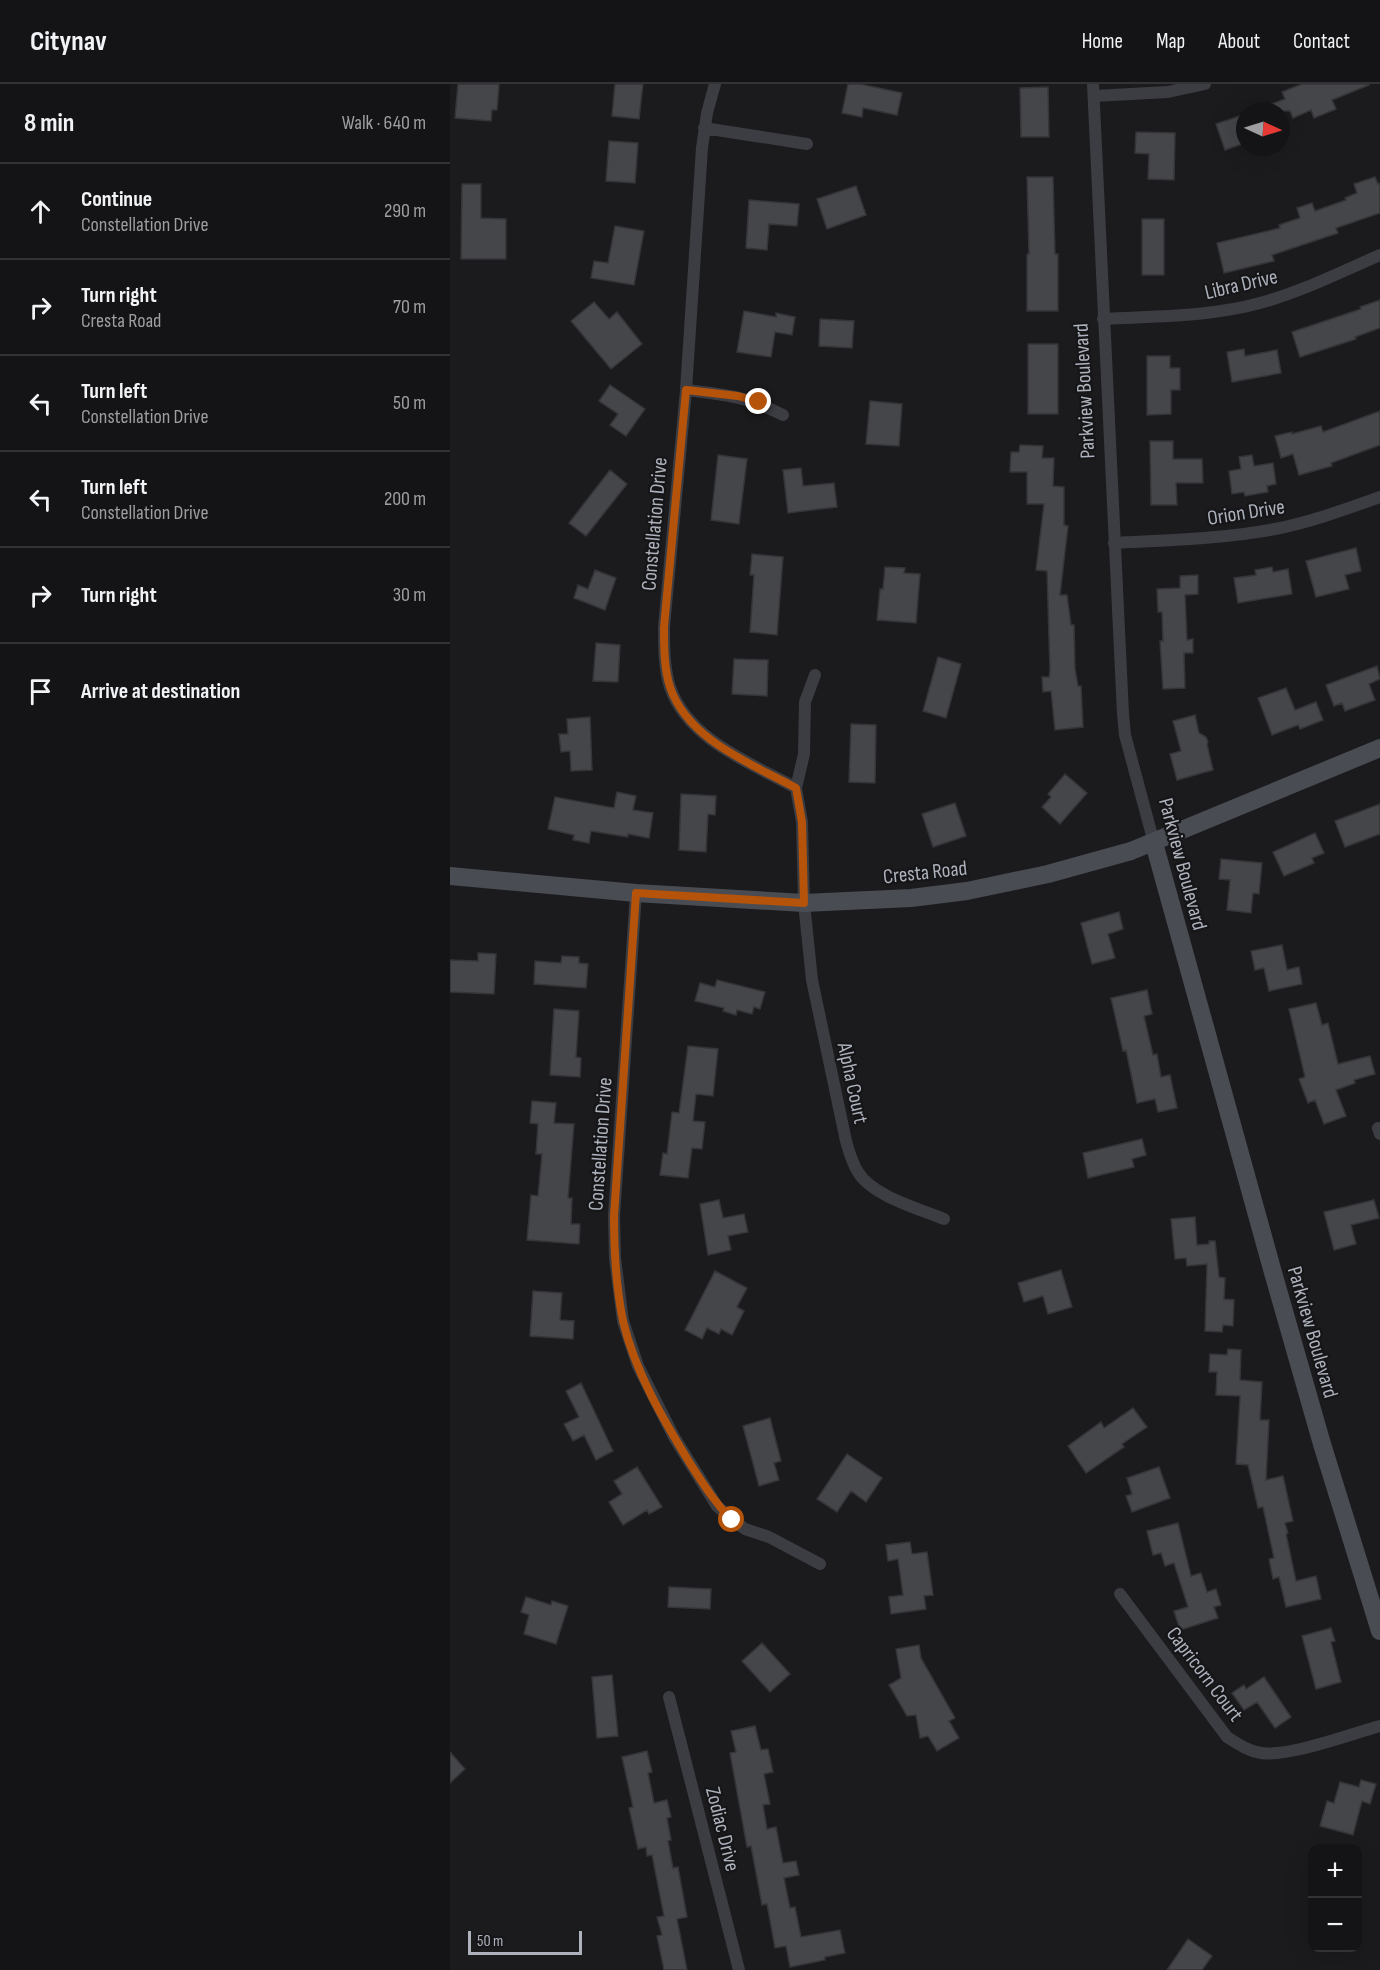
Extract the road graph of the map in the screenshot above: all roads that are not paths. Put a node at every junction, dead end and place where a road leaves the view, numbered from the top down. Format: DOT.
graph roads {
  1 [pos="715,84"];
  2 [pos="1205,84"];
  3 [pos="1094,90"];
  4 [pos="704,128"];
  5 [pos="807,144"];
  6 [pos="1380,255"];
  7 [pos="1103,319"];
  8 [pos="686,390"];
  9 [pos="783,415"];
  10 [pos="1380,497"];
  11 [pos="1114,543"];
  12 [pos="815,675"];
  13 [pos="1380,748"];
  14 [pos="796,788"];
  15 [pos="1154,843"];
  16 [pos="450,876"];
  17 [pos="636,893"];
  18 [pos="804,903"];
  19 [pos="944,1219"];
  20 [pos="820,1564"];
  21 [pos="1120,1594"];
  22 [pos="1380,1631"];
  23 [pos="669,1697"];
  24 [pos="1380,1726"];
  25 [pos="739,1970"];
  1 -- 4 [label="street, Constellation Drive"];
  2 -- 3 [label="street"];
  3 -- 7 [label="street, Parkview Boulevard"];
  4 -- 5 [label="street"];
  4 -- 8 [label="street, Constellation Drive"];
  6 -- 7 [label="street, Libra Drive"];
  7 -- 11 [label="street, Parkview Boulevard"];
  8 -- 9 [label="street"];
  8 -- 14 [label="street, Constellation Drive"];
  10 -- 11 [label="street, Orion Drive"];
  11 -- 15 [label="street, Parkview Boulevard"];
  12 -- 14 [label="street"];
  13 -- 15 [label="main road, Cresta Road"];
  14 -- 18 [label="street"];
  15 -- 18 [label="main road, Cresta Road"];
  15 -- 22 [label="main road, Parkview Boulevard"];
  16 -- 17 [label="main road, Cresta Road"];
  17 -- 18 [label="main road, Cresta Road"];
  17 -- 20 [label="street, Constellation Drive"];
  18 -- 19 [label="street, Alpha Court"];
  21 -- 24 [label="street, Capricorn Court"];
  23 -- 25 [label="street, Zodiac Drive"];
}
